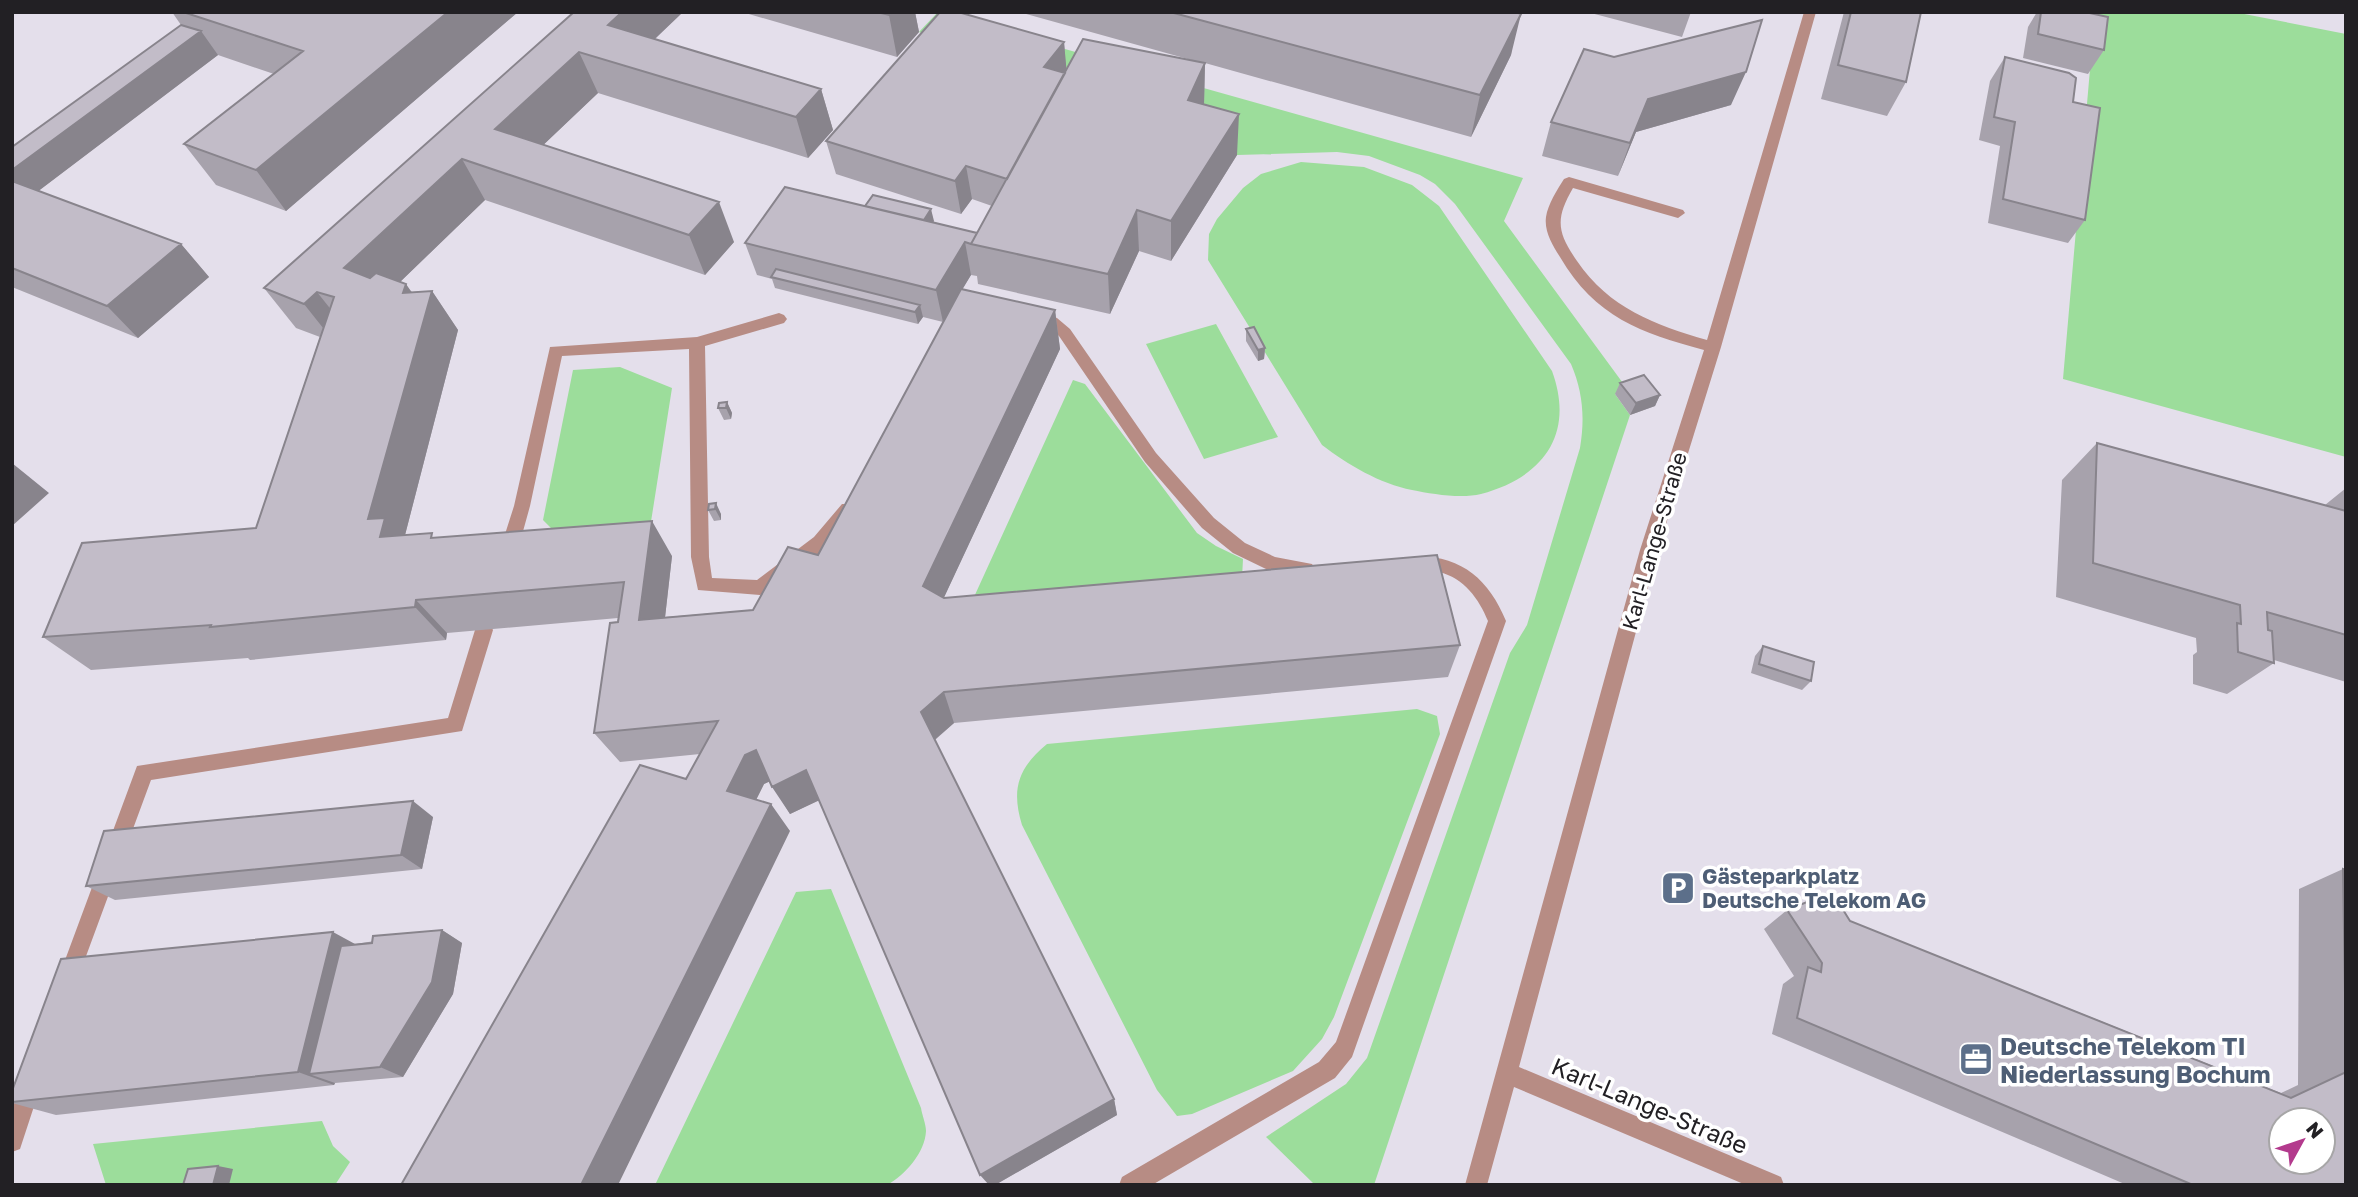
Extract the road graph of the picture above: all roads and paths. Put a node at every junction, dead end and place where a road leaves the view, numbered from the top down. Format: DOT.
graph roads {
  1 [pos="1810,12"];
  2 [pos="1678,213"];
  3 [pos="1019,313"];
  4 [pos="779,319"];
  5 [pos="698,343"];
  6 [pos="1713,348"];
  7 [pos="856,493"];
  8 [pos="1405,564"];
  9 [pos="1326,568"];
  10 [pos="503,569"];
  11 [pos="484,629"];
  12 [pos="60,1004"];
  13 [pos="36,1068"];
  14 [pos="1507,1073"];
  15 [pos="12,1141"];
  16 [pos="1130,1185"];
  17 [pos="1476,1185"];
  18 [pos="1773,1185"];
  1 -- 6 [label="street, Karl-Lange-Straße"];
  2 -- 6 [label="street"];
  3 -- 9 [label="street"];
  4 -- 5 [label="street"];
  5 -- 7 [label="street"];
  5 -- 10 [label="street"];
  6 -- 14 [label="street, Karl-Lange-Straße"];
  8 -- 16 [label="street"];
  11 -- 12 [label="street"];
  13 -- 15 [label="street"];
  14 -- 17 [label="street, Karl-Lange-Straße"];
  14 -- 18 [label="street, Karl-Lange-Straße"];
}
